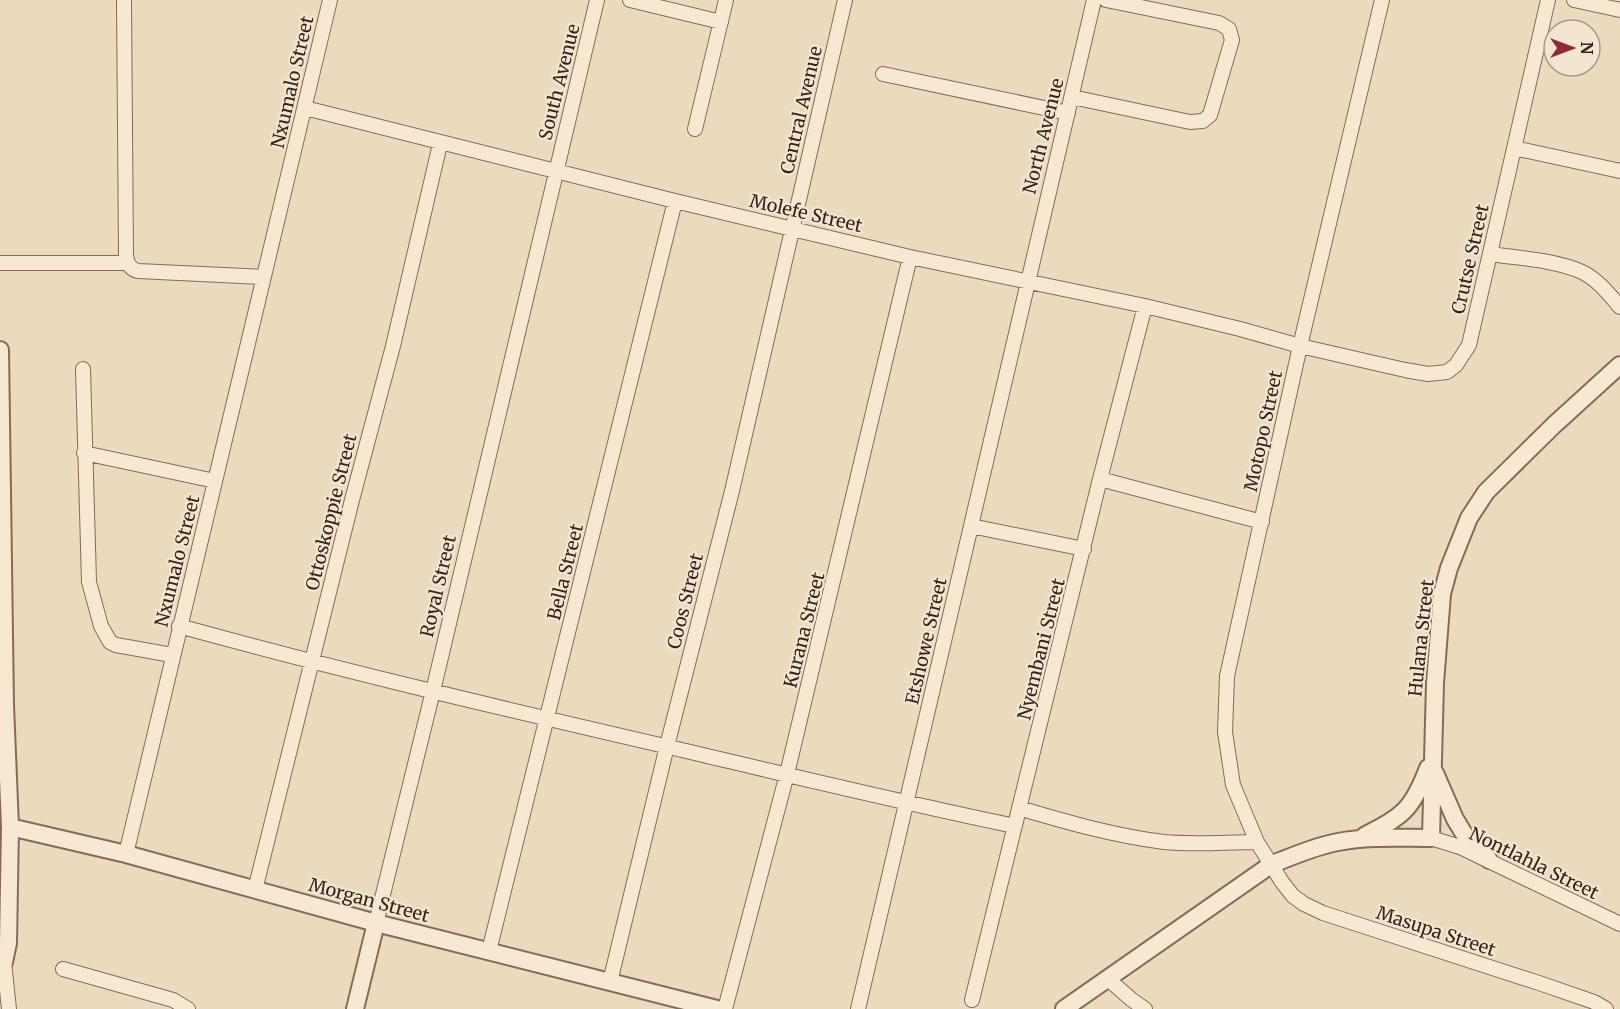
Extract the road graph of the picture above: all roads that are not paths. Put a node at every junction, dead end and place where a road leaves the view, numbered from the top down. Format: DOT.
graph roads {
  1 [pos="124,0"];
  2 [pos="327,0"];
  3 [pos="597,0"];
  4 [pos="630,0"];
  5 [pos="726,0"];
  6 [pos="845,0"];
  7 [pos="1094,0"];
  8 [pos="1107,0"];
  9 [pos="1382,0"];
  10 [pos="1548,0"];
  11 [pos="1574,0"];
  12 [pos="1620,10"];
  13 [pos="721,22"];
  14 [pos="883,74"];
  15 [pos="1072,97"];
  16 [pos="305,108"];
  17 [pos="1068,113"];
  18 [pos="695,129"];
  19 [pos="440,144"];
  20 [pos="1514,148"];
  21 [pos="556,171"];
  22 [pos="1620,171"];
  23 [pos="675,201"];
  24 [pos="792,228"];
  25 [pos="1490,254"];
  26 [pos="910,257"];
  27 [pos="0,263"];
  28 [pos="128,263"];
  29 [pos="264,277"];
  30 [pos="1027,281"];
  31 [pos="1145,306"];
  32 [pos="1620,307"];
  33 [pos="1300,346"];
  34 [pos="0,350"];
  35 [pos="84,369"];
  36 [pos="1618,371"];
  37 [pos="84,453"];
  38 [pos="1100,479"];
  39 [pos="215,481"];
  40 [pos="1262,522"];
  41 [pos="971,526"];
  42 [pos="1084,549"];
  43 [pos="179,626"];
  44 [pos="172,655"];
  45 [pos="311,662"];
  46 [pos="434,691"];
  47 [pos="547,719"];
  48 [pos="667,746"];
  49 [pos="1432,761"];
  50 [pos="787,774"];
  51 [pos="907,804"];
  52 [pos="1019,808"];
  53 [pos="1015,826"];
  54 [pos="10,827"];
  55 [pos="1431,838"];
  56 [pos="1358,839"];
  57 [pos="1257,842"];
  58 [pos="126,854"];
  59 [pos="1489,860"];
  60 [pos="1272,864"];
  61 [pos="255,890"];
  62 [pos="376,923"];
  63 [pos="1620,924"];
  64 [pos="489,951"];
  65 [pos="2,963"];
  66 [pos="63,969"];
  67 [pos="1108,979"];
  68 [pos="610,982"];
  69 [pos="972,1000"];
  70 [pos="1130,1005"];
  71 [pos="9,1009"];
  72 [pos="188,1009"];
  73 [pos="355,1009"];
  74 [pos="717,1009"];
  75 [pos="725,1009"];
  76 [pos="858,1009"];
  77 [pos="1064,1009"];
  78 [pos="1145,1009"];
  79 [pos="1606,1009"];
  1 -- 28 [label="street"];
  2 -- 16 [label="street, Nxumalo Street"];
  3 -- 21 [label="street, South Avenue"];
  4 -- 13 [label="street"];
  5 -- 13 [label="street"];
  6 -- 24 [label="street, Central Avenue"];
  7 -- 15 [label="street, North Avenue"];
  8 -- 15 [label="street"];
  9 -- 33 [label="street, Motopo Street"];
  10 -- 20 [label="street, Crutse Street"];
  11 -- 12 [label="street"];
  13 -- 18 [label="street"];
  14 -- 17 [label="street"];
  15 -- 17 [label="street, North Avenue"];
  16 -- 19 [label="street, Molefe Street"];
  16 -- 29 [label="street, Nxumalo Street"];
  17 -- 30 [label="street, North Avenue"];
  19 -- 21 [label="street, Molefe Street"];
  19 -- 45 [label="street, Ottoskoppie Street"];
  20 -- 22 [label="street"];
  20 -- 25 [label="street, Crutse Street"];
  21 -- 23 [label="street, Molefe Street"];
  21 -- 46 [label="street, Royal Street"];
  23 -- 24 [label="street, Molefe Street"];
  23 -- 47 [label="street, Bella Street"];
  24 -- 26 [label="street, Molefe Street"];
  24 -- 48 [label="street, Coos Street"];
  25 -- 32 [label="street"];
  25 -- 33 [label="street, Crutse Street"];
  26 -- 30 [label="street, Molefe Street"];
  26 -- 50 [label="street, Kurana Street"];
  27 -- 28 [label="street"];
  28 -- 29 [label="street"];
  29 -- 39 [label="street, Nxumalo Street"];
  30 -- 31 [label="street, Molefe Street"];
  30 -- 41 [label="street, Etshowe Street"];
  31 -- 33 [label="street, Molefe Street"];
  31 -- 38 [label="street, Nyembani Street"];
  33 -- 40 [label="street, Motopo Street"];
  34 -- 54 [label="street"];
  35 -- 37 [label="street"];
  36 -- 49 [label="street, Hulana Street"];
  37 -- 39 [label="street"];
  37 -- 44 [label="street"];
  38 -- 40 [label="street"];
  38 -- 42 [label="street, Nyembani Street"];
  39 -- 43 [label="street, Nxumalo Street"];
  40 -- 57 [label="street, Motopo Street"];
  41 -- 42 [label="street"];
  41 -- 51 [label="street, Etshowe Street"];
  42 -- 52 [label="street, Nyembani Street"];
  43 -- 44 [label="street, Nxumalo Street"];
  43 -- 45 [label="street"];
  44 -- 58 [label="street, Nxumalo Street"];
  45 -- 46 [label="street"];
  45 -- 61 [label="street, Ottoskoppie Street"];
  46 -- 47 [label="street"];
  46 -- 62 [label="street, Royal Street"];
  47 -- 48 [label="street"];
  47 -- 64 [label="street, Bella Street"];
  48 -- 50 [label="street"];
  48 -- 68 [label="street, Coos Street"];
  49 -- 55 [label="street, Hulana Street"];
  49 -- 56 [label="street"];
  49 -- 59 [label="street"];
  50 -- 51 [label="street"];
  50 -- 75 [label="street, Kurana Street"];
  51 -- 53 [label="street"];
  51 -- 76 [label="street, Etshowe Street"];
  52 -- 53 [label="street, Nyembani Street"];
  52 -- 57 [label="street"];
  53 -- 69 [label="street, Nyembani Street"];
  54 -- 58 [label="street, Morgan Street"];
  54 -- 65 [label="street"];
  55 -- 56 [label="street"];
  55 -- 59 [label="street, Nontlahla Street"];
  56 -- 60 [label="street"];
  57 -- 60 [label="street, Motopo Street"];
  58 -- 61 [label="street, Morgan Street"];
  59 -- 63 [label="street, Nontlahla Street"];
  60 -- 67 [label="street"];
  60 -- 79 [label="street, Masupa Street"];
  61 -- 62 [label="street, Morgan Street"];
  62 -- 64 [label="street, Morgan Street"];
  62 -- 73 [label="street, Royal Street"];
  64 -- 68 [label="street, Morgan Street"];
  65 -- 71 [label="street"];
  66 -- 72 [label="street"];
  67 -- 70 [label="street"];
  67 -- 77 [label="street"];
  68 -- 74 [label="street, Morgan Street"];
  70 -- 78 [label="street"];
}
